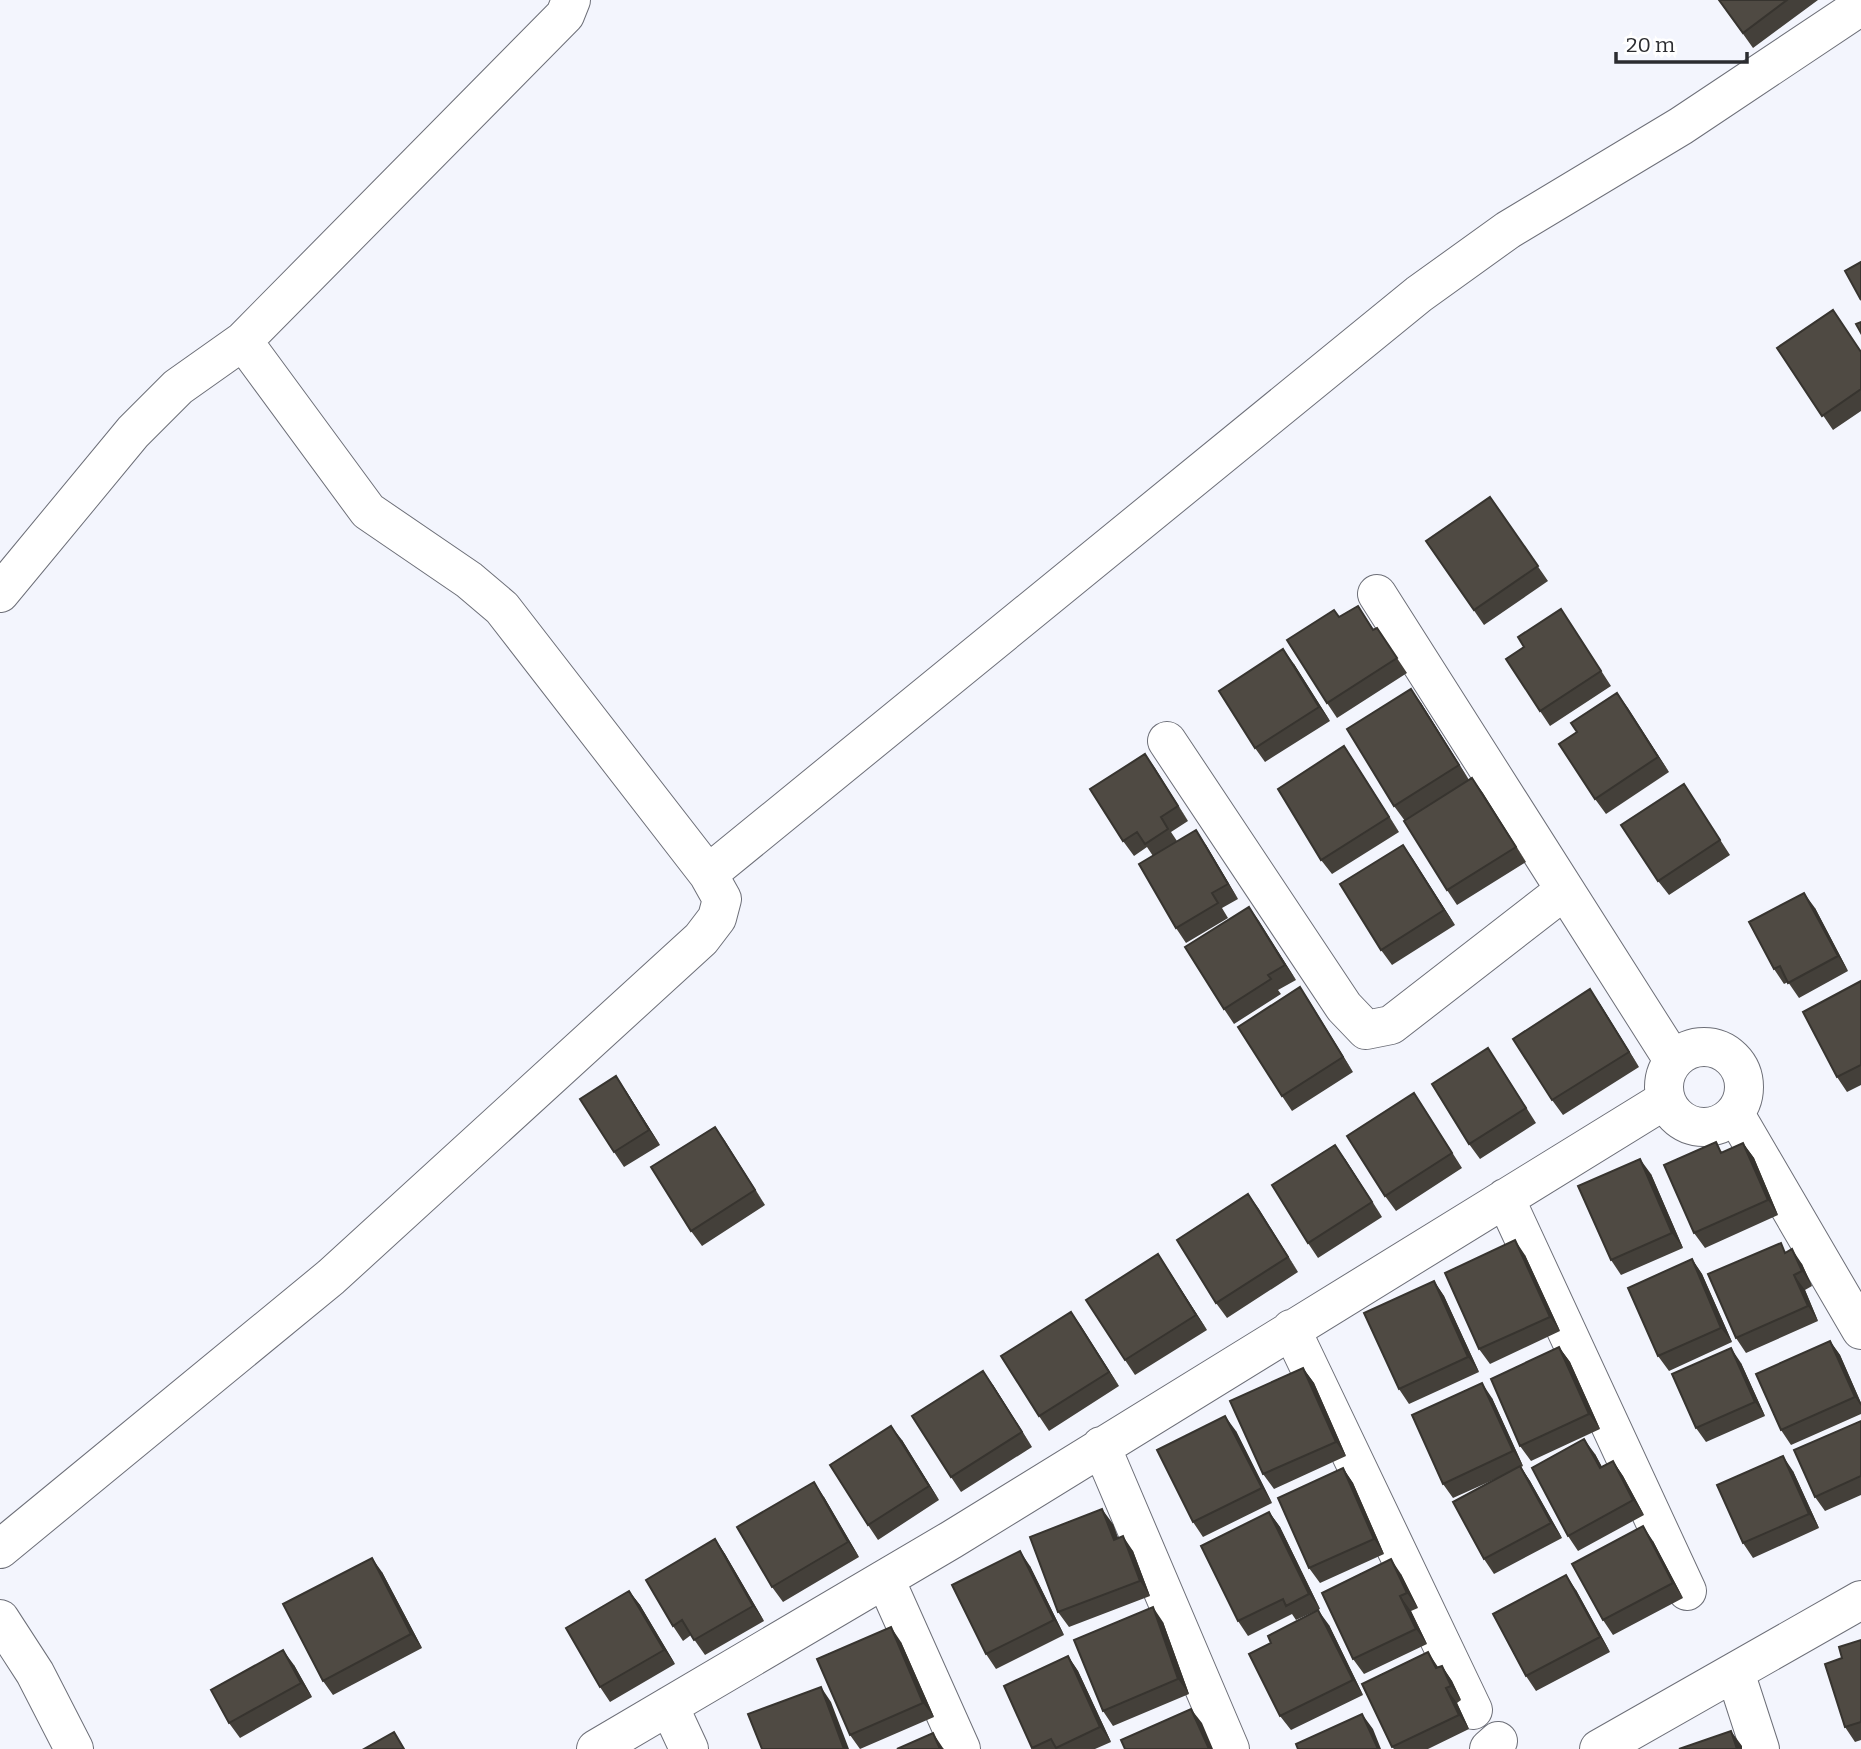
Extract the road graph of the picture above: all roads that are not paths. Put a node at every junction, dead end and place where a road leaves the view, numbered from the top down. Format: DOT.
graph roads {
  1 [pos="571,0"];
  2 [pos="1861,6"];
  3 [pos="243,341"];
  4 [pos="0,593"];
  5 [pos="1377,594"];
  6 [pos="1167,741"];
  7 [pos="708,874"];
  8 [pos="1565,890"];
  9 [pos="1673,1060"];
  10 [pos="1665,1100"];
  11 [pos="1735,1114"];
  12 [pos="1505,1198"];
  13 [pos="1291,1329"];
  14 [pos="1861,1329"];
  15 [pos="1101,1446"];
  16 [pos="0,1549"];
  17 [pos="885,1579"];
  18 [pos="1687,1591"];
  19 [pos="1861,1600"];
  20 [pos="0,1619"];
  21 [pos="1735,1672"];
  22 [pos="669,1706"];
  23 [pos="1473,1710"];
  24 [pos="74,1749"];
  25 [pos="596,1749"];
  26 [pos="689,1749"];
  27 [pos="961,1749"];
  28 [pos="1230,1749"];
  29 [pos="1599,1749"];
  30 [pos="1760,1749"];
  1 -- 3 [label="street"];
  2 -- 7 [label="street"];
  3 -- 4 [label="street"];
  3 -- 7 [label="street"];
  5 -- 8 [label="street"];
  6 -- 8 [label="street"];
  7 -- 16 [label="street"];
  8 -- 9 [label="street"];
  9 -- 10 [label="street"];
  9 -- 11 [label="street"];
  10 -- 11 [label="street"];
  10 -- 12 [label="street"];
  11 -- 14 [label="street"];
  12 -- 13 [label="street"];
  12 -- 18 [label="street"];
  13 -- 15 [label="street"];
  13 -- 23 [label="street"];
  15 -- 17 [label="street"];
  15 -- 28 [label="street"];
  17 -- 22 [label="street"];
  17 -- 27 [label="street"];
  19 -- 21 [label="street"];
  20 -- 24 [label="street"];
  21 -- 29 [label="street"];
  21 -- 30 [label="street"];
  22 -- 25 [label="street"];
  22 -- 26 [label="street"];
}
